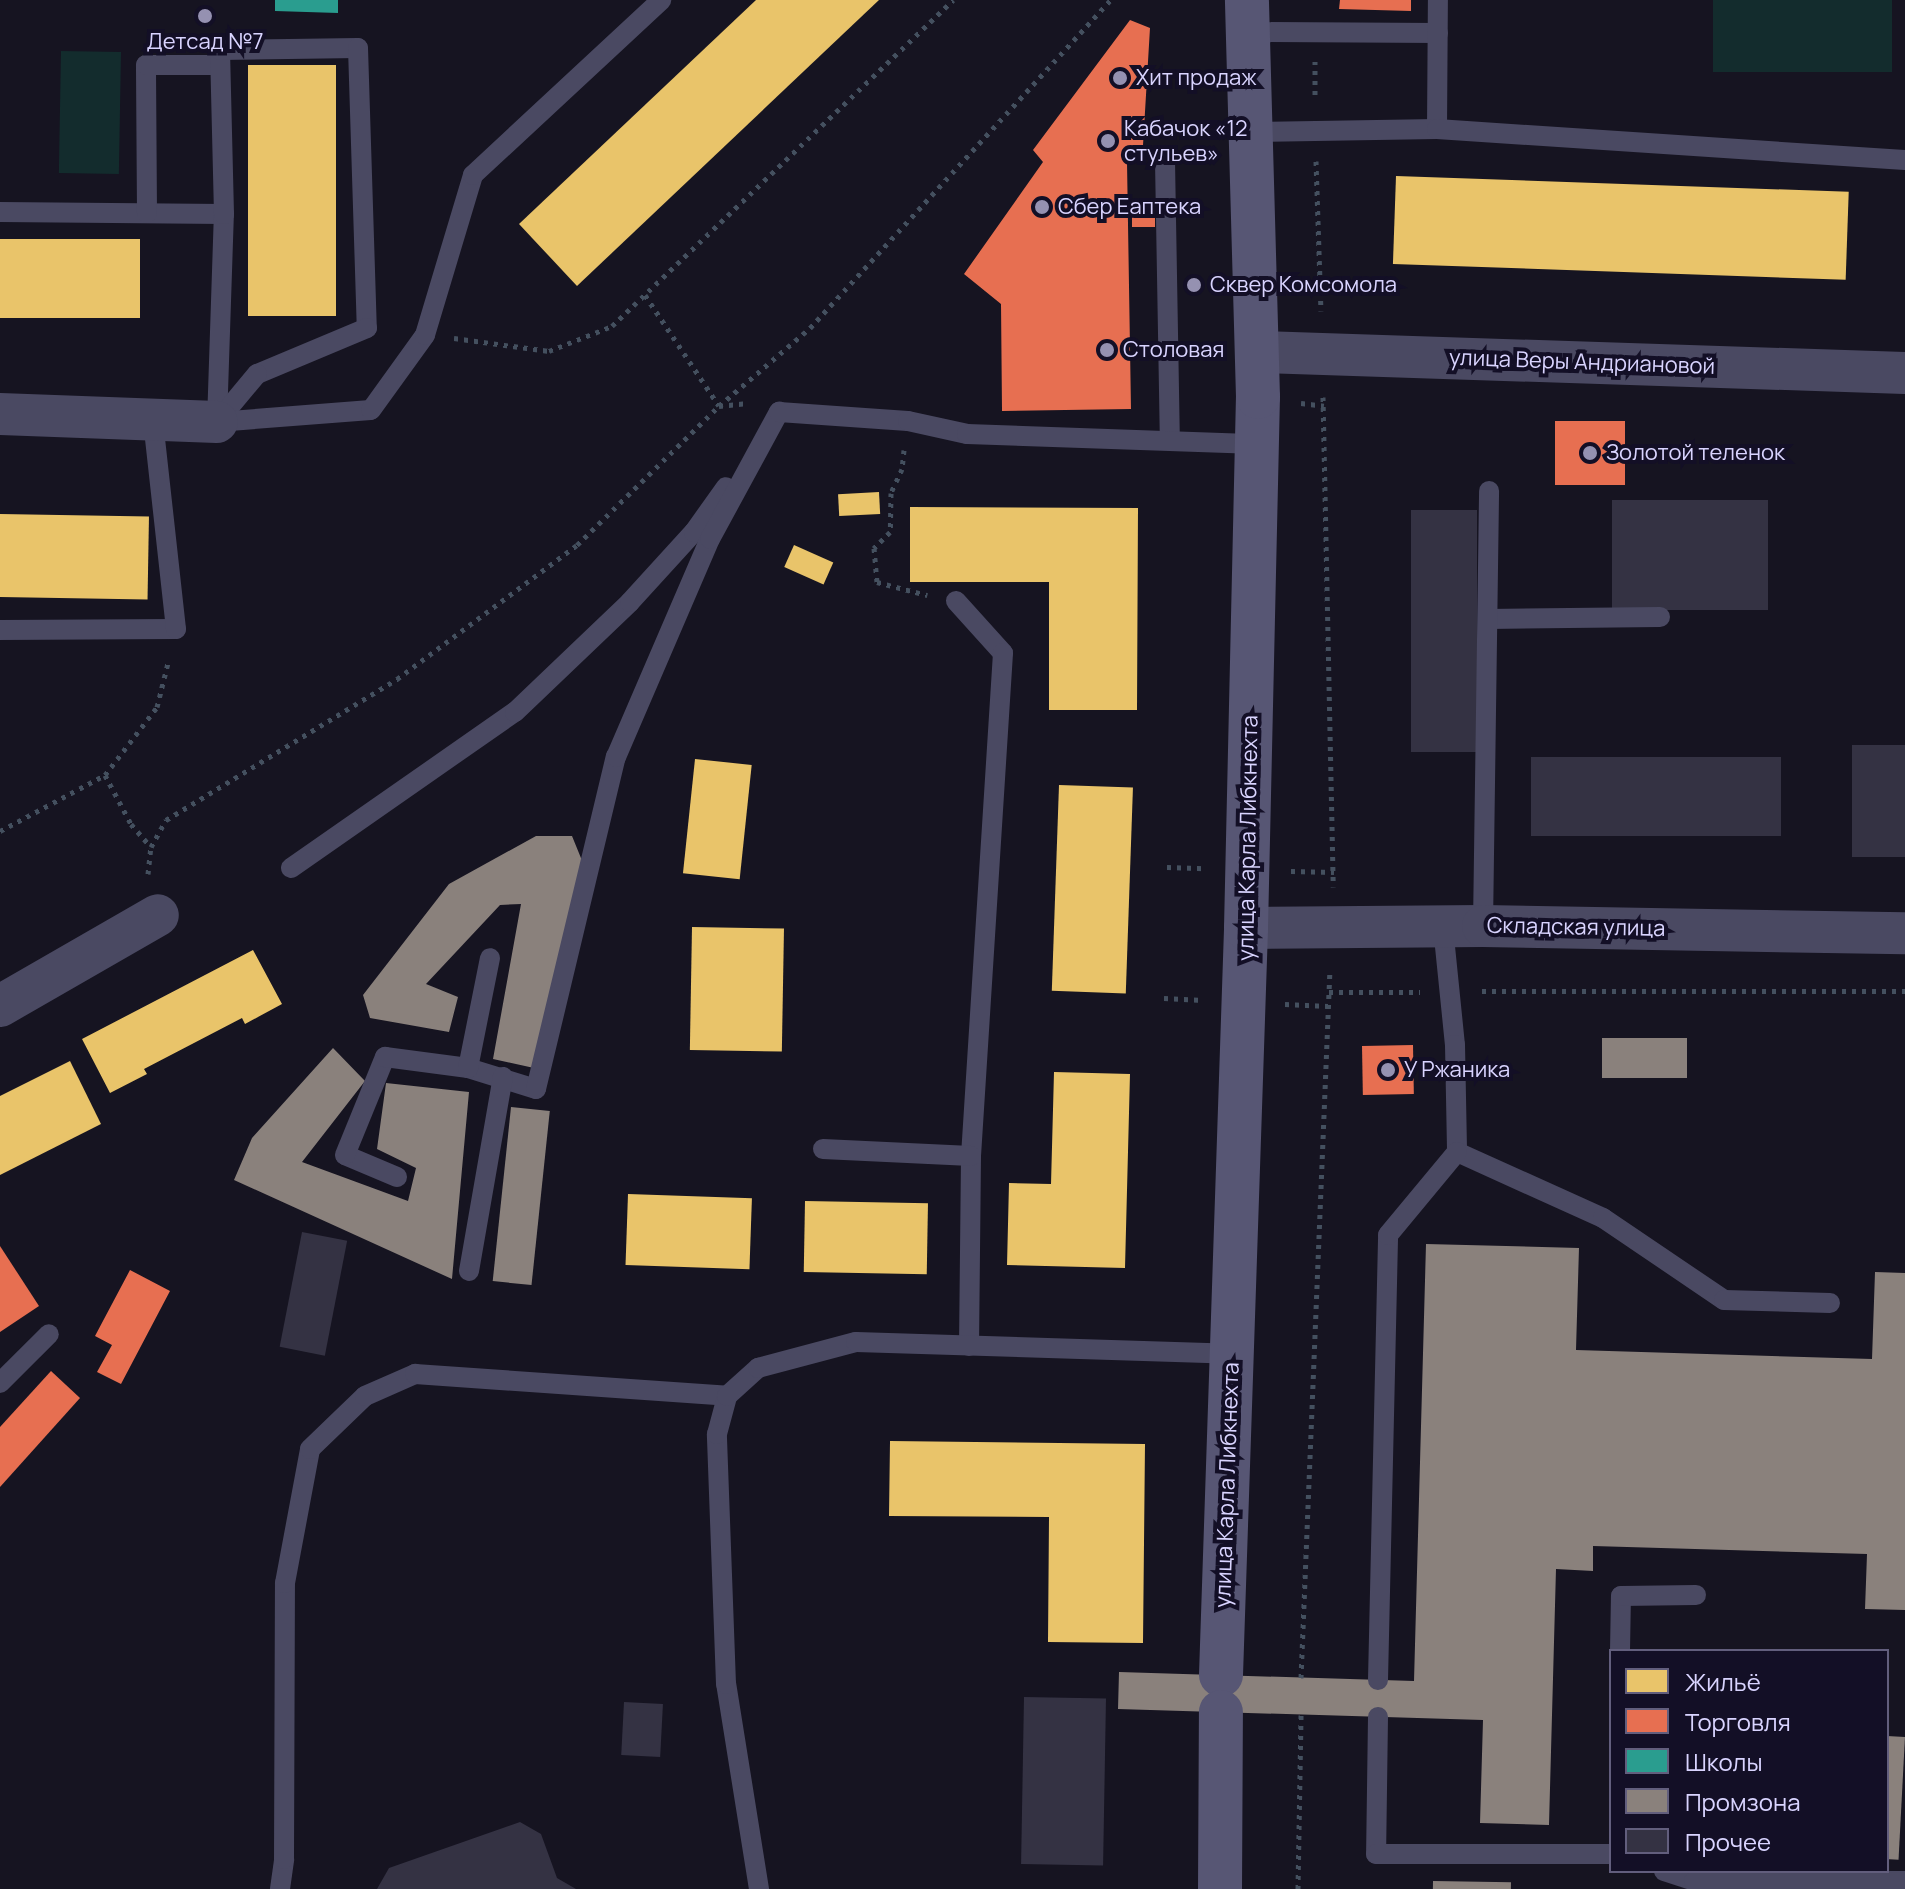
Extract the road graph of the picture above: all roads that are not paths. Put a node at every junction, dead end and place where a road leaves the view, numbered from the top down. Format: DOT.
graph roads {
  1 [pos="661,0"];
  2 [pos="1438,0"];
  3 [pos="1248,16"];
  4 [pos="1438,33"];
  5 [pos="220,65"];
  6 [pos="1437,129"];
  7 [pos="1253,132"];
  8 [pos="1905,160"];
  9 [pos="1165,161"];
  10 [pos="0,212"];
  11 [pos="147,213"];
  12 [pos="224,214"];
  13 [pos="1259,352"];
  14 [pos="1905,358"];
  15 [pos="1905,373"];
  16 [pos="779,412"];
  17 [pos="0,414"];
  18 [pos="153,422"];
  19 [pos="217,422"];
  20 [pos="1170,439"];
  21 [pos="1257,444"];
  22 [pos="1489,491"];
  23 [pos="956,601"];
  24 [pos="1660,617"];
  25 [pos="1488,619"];
  26 [pos="0,630"];
  27 [pos="291,868"];
  28 [pos="158,915"];
  29 [pos="1483,926"];
  30 [pos="1443,927"];
  31 [pos="1246,928"];
  32 [pos="1905,933"];
  33 [pos="490,958"];
  34 [pos="0,1006"];
  35 [pos="468,1068"];
  36 [pos="503,1077"];
  37 [pos="823,1149"];
  38 [pos="1457,1152"];
  39 [pos="971,1156"];
  40 [pos="397,1177"];
  41 [pos="469,1271"];
  42 [pos="1830,1303"];
  43 [pos="49,1334"];
  44 [pos="969,1346"];
  45 [pos="1231,1354"];
  46 [pos="0,1383"];
  47 [pos="727,1396"];
  48 [pos="1696,1595"];
  49 [pos="1620,1649"];
  50 [pos="1378,1680"];
  51 [pos="1378,1717"];
  52 [pos="1609,1854"];
  53 [pos="1670,1873"];
  54 [pos="1905,1881"];
  55 [pos="280,1889"];
  56 [pos="759,1889"];
  57 [pos="1220,1889"];
  1 -- 19 [label="lane"];
  2 -- 4 [label="lane"];
  3 -- 4 [label="lane"];
  3 -- 7 [label="main road, улица Карла Либкнехта"];
  4 -- 6 [label="lane"];
  5 -- 11 [label="lane"];
  5 -- 12 [label="lane"];
  5 -- 19 [label="lane"];
  6 -- 7 [label="lane"];
  6 -- 8 [label="lane"];
  7 -- 13 [label="main road, улица Карла Либкнехта"];
  9 -- 20 [label="lane"];
  10 -- 11 [label="lane"];
  11 -- 12 [label="lane"];
  12 -- 19 [label="lane"];
  13 -- 15 [label="street, улица Веры Андриановой"];
  13 -- 21 [label="main road, улица Карла Либкнехта"];
  14 -- 15 [label="lane"];
  16 -- 20 [label="lane"];
  16 -- 27 [label="lane"];
  16 -- 36 [label="lane"];
  17 -- 18 [label="street"];
  18 -- 19 [label="street"];
  18 -- 26 [label="lane"];
  20 -- 21 [label="lane"];
  21 -- 31 [label="main road, улица Карла Либкнехта"];
  22 -- 25 [label="lane"];
  23 -- 39 [label="lane"];
  24 -- 25 [label="lane"];
  25 -- 29 [label="lane"];
  28 -- 34 [label="street"];
  29 -- 30 [label="street, Складская улица"];
  29 -- 32 [label="street, Складская улица"];
  30 -- 31 [label="street, Складская улица"];
  30 -- 38 [label="lane"];
  31 -- 45 [label="main road, улица Карла Либкнехта"];
  33 -- 35 [label="lane"];
  35 -- 36 [label="lane"];
  35 -- 40 [label="lane"];
  36 -- 41 [label="lane"];
  37 -- 39 [label="lane"];
  38 -- 42 [label="lane"];
  38 -- 50 [label="lane"];
  39 -- 44 [label="lane"];
  43 -- 46 [label="lane"];
  44 -- 45 [label="lane"];
  44 -- 47 [label="lane"];
  45 -- 57 [label="main road, улица Карла Либкнехта"];
  47 -- 55 [label="lane"];
  47 -- 56 [label="lane"];
  48 -- 49 [label="lane"];
  51 -- 52 [label="lane"];
  53 -- 54 [label="lane"];
}
